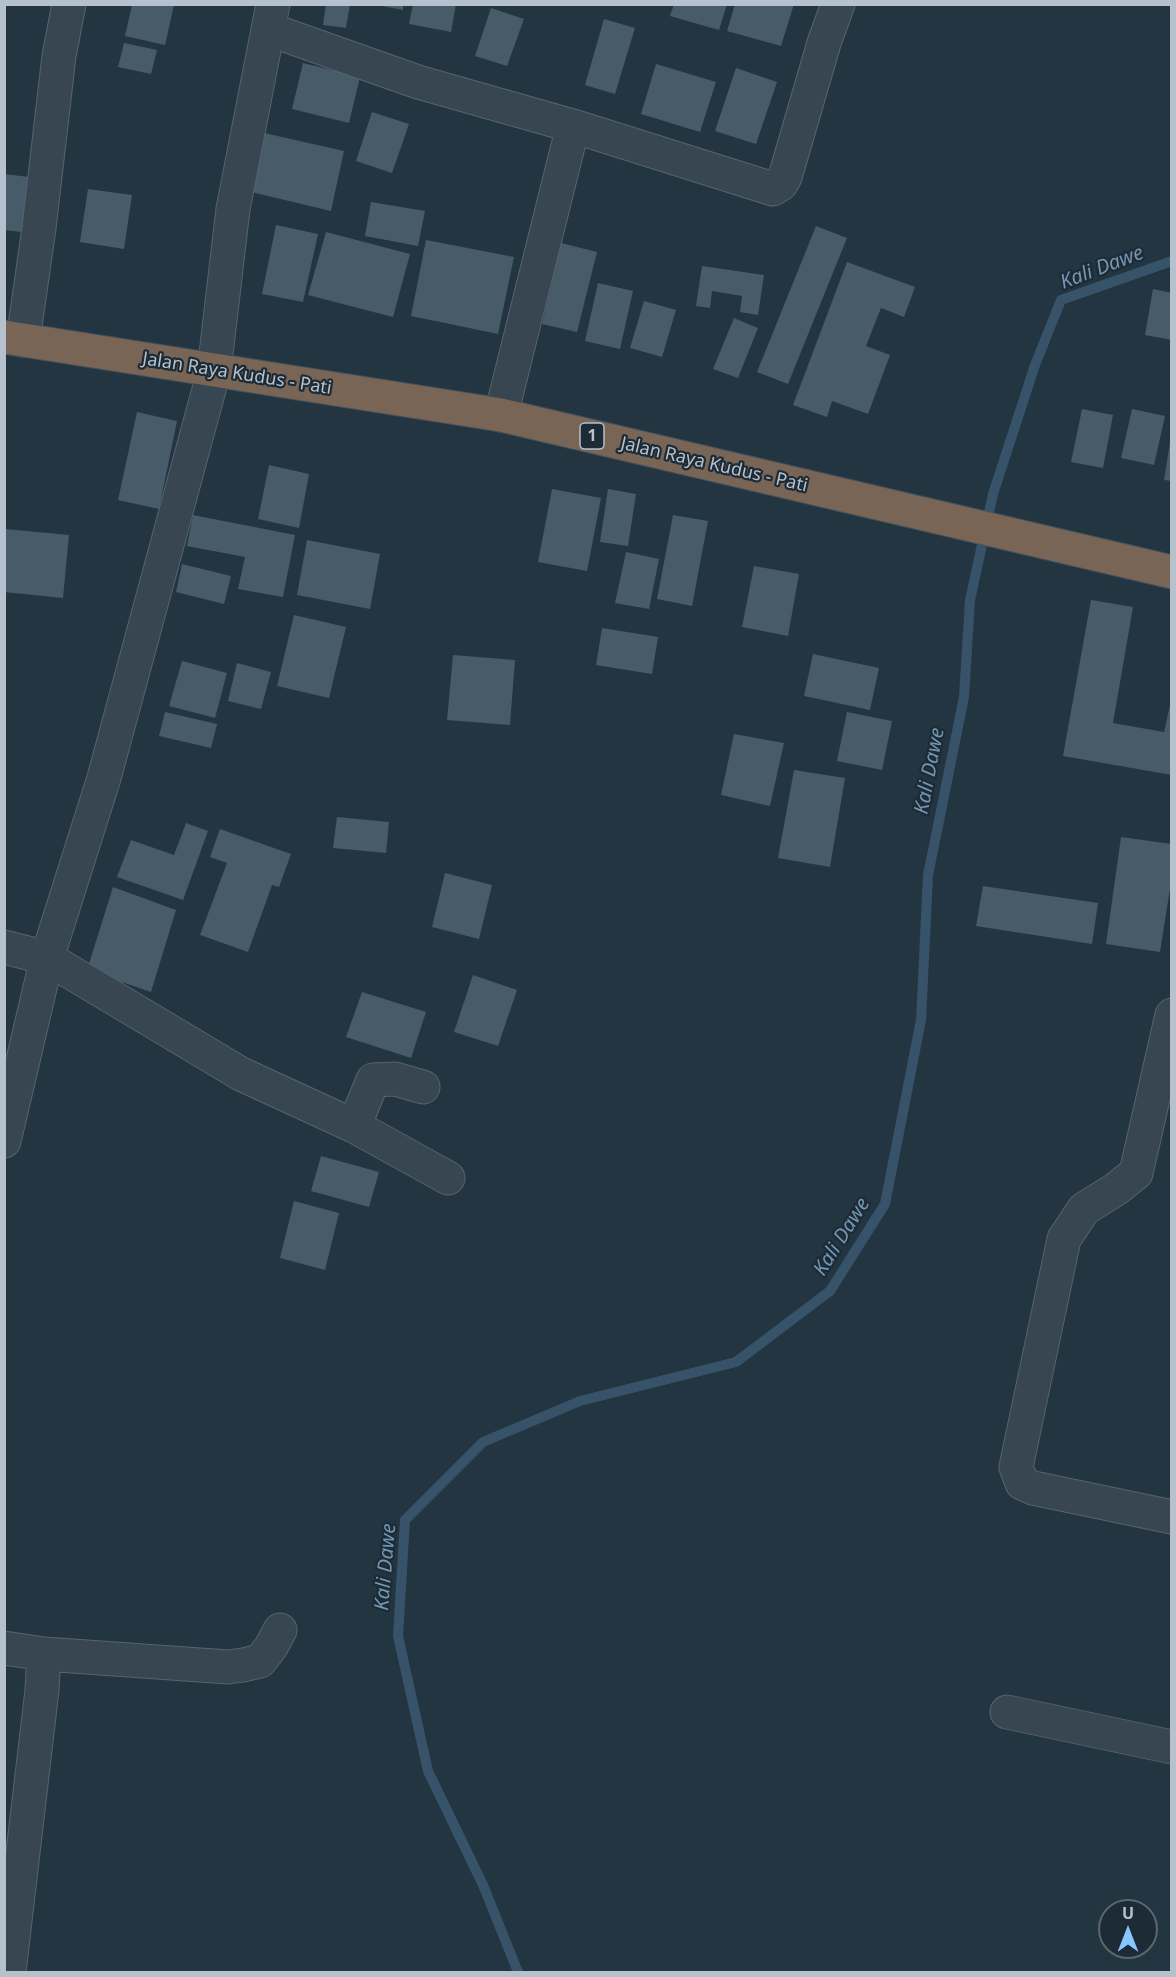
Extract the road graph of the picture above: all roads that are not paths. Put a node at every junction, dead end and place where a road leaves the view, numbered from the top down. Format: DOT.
graph roads {
  1 [pos="69,4"];
  2 [pos="838,4"];
  3 [pos="271,17"];
  4 [pos="573,126"];
  5 [pos="14,339"];
  6 [pos="214,371"];
  7 [pos="501,415"];
  8 [pos="1172,572"];
  9 [pos="4,947"];
  10 [pos="47,958"];
  11 [pos="1172,1016"];
  12 [pos="423,1087"];
  13 [pos="354,1126"];
  14 [pos="4,1141"];
  15 [pos="448,1178"];
  16 [pos="1172,1516"];
  17 [pos="280,1630"];
  18 [pos="4,1648"];
  19 [pos="44,1654"];
  20 [pos="1007,1712"];
  21 [pos="1172,1747"];
  22 [pos="9,1972"];
  1 -- 5 [label="street"];
  2 -- 4 [label="street"];
  3 -- 4 [label="street"];
  3 -- 6 [label="street"];
  4 -- 7 [label="street"];
  5 -- 6 [label="highway, Jalan Raya Kudus - Pati / 1"];
  6 -- 7 [label="highway, Jalan Raya Kudus - Pati / 1"];
  6 -- 10 [label="street"];
  7 -- 8 [label="highway, Jalan Raya Kudus - Pati / 1"];
  9 -- 10 [label="street"];
  10 -- 13 [label="street"];
  10 -- 14 [label="street"];
  11 -- 16 [label="street"];
  12 -- 13 [label="street"];
  13 -- 15 [label="street"];
  17 -- 19 [label="street"];
  18 -- 19 [label="street"];
  19 -- 22 [label="street"];
  20 -- 21 [label="street"];
}
